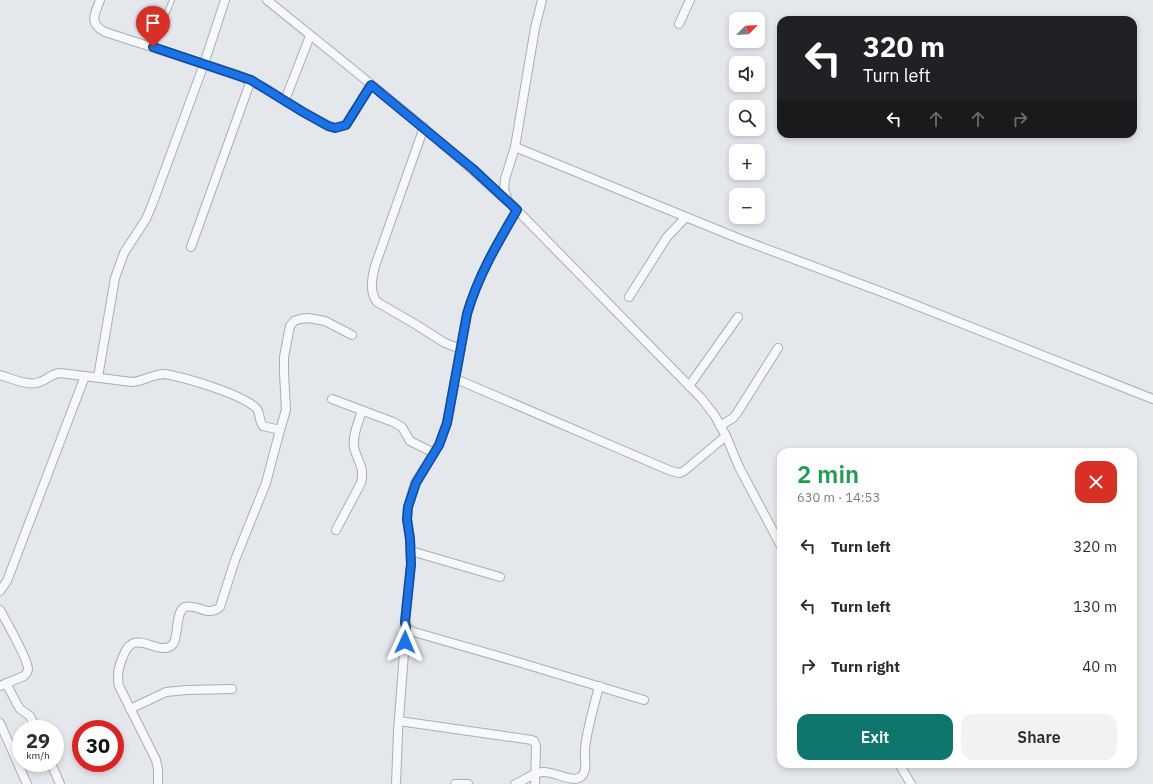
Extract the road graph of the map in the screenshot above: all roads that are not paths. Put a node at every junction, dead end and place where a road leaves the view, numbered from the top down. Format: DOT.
graph roads {
  1 [pos="100,0"];
  2 [pos="172,0"];
  3 [pos="225,0"];
  4 [pos="267,0"];
  5 [pos="542,0"];
  6 [pos="690,0"];
  7 [pos="679,24"];
  8 [pos="310,36"];
  9 [pos="153,47"];
  10 [pos="204,64"];
  11 [pos="251,80"];
  12 [pos="371,85"];
  13 [pos="285,100"];
  14 [pos="424,127"];
  15 [pos="515,147"];
  16 [pos="508,201"];
  17 [pos="517,210"];
  18 [pos="686,217"];
  19 [pos="191,248"];
  20 [pos="629,297"];
  21 [pos="738,317"];
  22 [pos="352,335"];
  23 [pos="778,348"];
  24 [pos="461,349"];
  25 [pos="0,375"];
  26 [pos="85,376"];
  27 [pos="98,377"];
  28 [pos="456,379"];
  29 [pos="689,386"];
  30 [pos="332,399"];
  31 [pos="1153,399"];
  32 [pos="362,410"];
  33 [pos="720,426"];
  34 [pos="280,430"];
  35 [pos="726,436"];
  36 [pos="434,454"];
  37 [pos="336,530"];
  38 [pos="777,538"];
  39 [pos="411,551"];
  40 [pos="500,577"];
  41 [pos="0,591"];
  42 [pos="0,610"];
  43 [pos="406,627"];
  44 [pos="3,685"];
  45 [pos="599,686"];
  46 [pos="232,689"];
  47 [pos="644,700"];
  48 [pos="130,709"];
  49 [pos="32,720"];
  50 [pos="399,721"];
  51 [pos="0,723"];
  52 [pos="902,768"];
  53 [pos="55,772"];
  54 [pos="536,774"];
  55 [pos="27,784"];
  56 [pos="60,784"];
  57 [pos="158,784"];
  58 [pos="396,784"];
  59 [pos="455,784"];
  60 [pos="468,784"];
  61 [pos="515,784"];
  62 [pos="535,784"];
  63 [pos="912,784"];
  1 -- 9 [label="street"];
  2 -- 9 [label="lane"];
  3 -- 10 [label="street"];
  4 -- 8 [label="street"];
  5 -- 15 [label="street"];
  6 -- 7 [label="street"];
  8 -- 12 [label="street"];
  8 -- 13 [label="street"];
  9 -- 10 [label="street"];
  10 -- 11 [label="street"];
  10 -- 27 [label="street"];
  11 -- 13 [label="street"];
  11 -- 19 [label="street"];
  12 -- 13 [label="street"];
  12 -- 14 [label="street"];
  14 -- 16 [label="street"];
  14 -- 24 [label="street"];
  15 -- 16 [label="street"];
  15 -- 18 [label="street"];
  16 -- 17 [label="street"];
  17 -- 24 [label="street"];
  17 -- 29 [label="street"];
  18 -- 20 [label="street"];
  18 -- 31 [label="street"];
  21 -- 29 [label="street"];
  22 -- 34 [label="street"];
  23 -- 33 [label="street"];
  24 -- 28 [label="street"];
  25 -- 26 [label="street"];
  26 -- 27 [label="street"];
  26 -- 41 [label="street"];
  27 -- 34 [label="street"];
  28 -- 35 [label="street"];
  28 -- 36 [label="street"];
  29 -- 33 [label="street"];
  30 -- 32 [label="street"];
  32 -- 36 [label="street"];
  32 -- 37 [label="street"];
  33 -- 35 [label="street"];
  34 -- 48 [label="street"];
  35 -- 38 [label="street"];
  36 -- 39 [label="street"];
  39 -- 40 [label="street"];
  39 -- 43 [label="street"];
  42 -- 44 [label="street"];
  43 -- 45 [label="street"];
  43 -- 50 [label="street"];
  44 -- 49 [label="street"];
  45 -- 47 [label="street"];
  45 -- 54 [label="street"];
  46 -- 48 [label="street"];
  48 -- 57 [label="street"];
  50 -- 54 [label="street"];
  50 -- 58 [label="street"];
  51 -- 55 [label="street"];
  52 -- 63 [label="street"];
  53 -- 56 [label="street"];
  54 -- 61 [label="street"];
  54 -- 62 [label="street"];
  59 -- 60 [label="street"];
}
